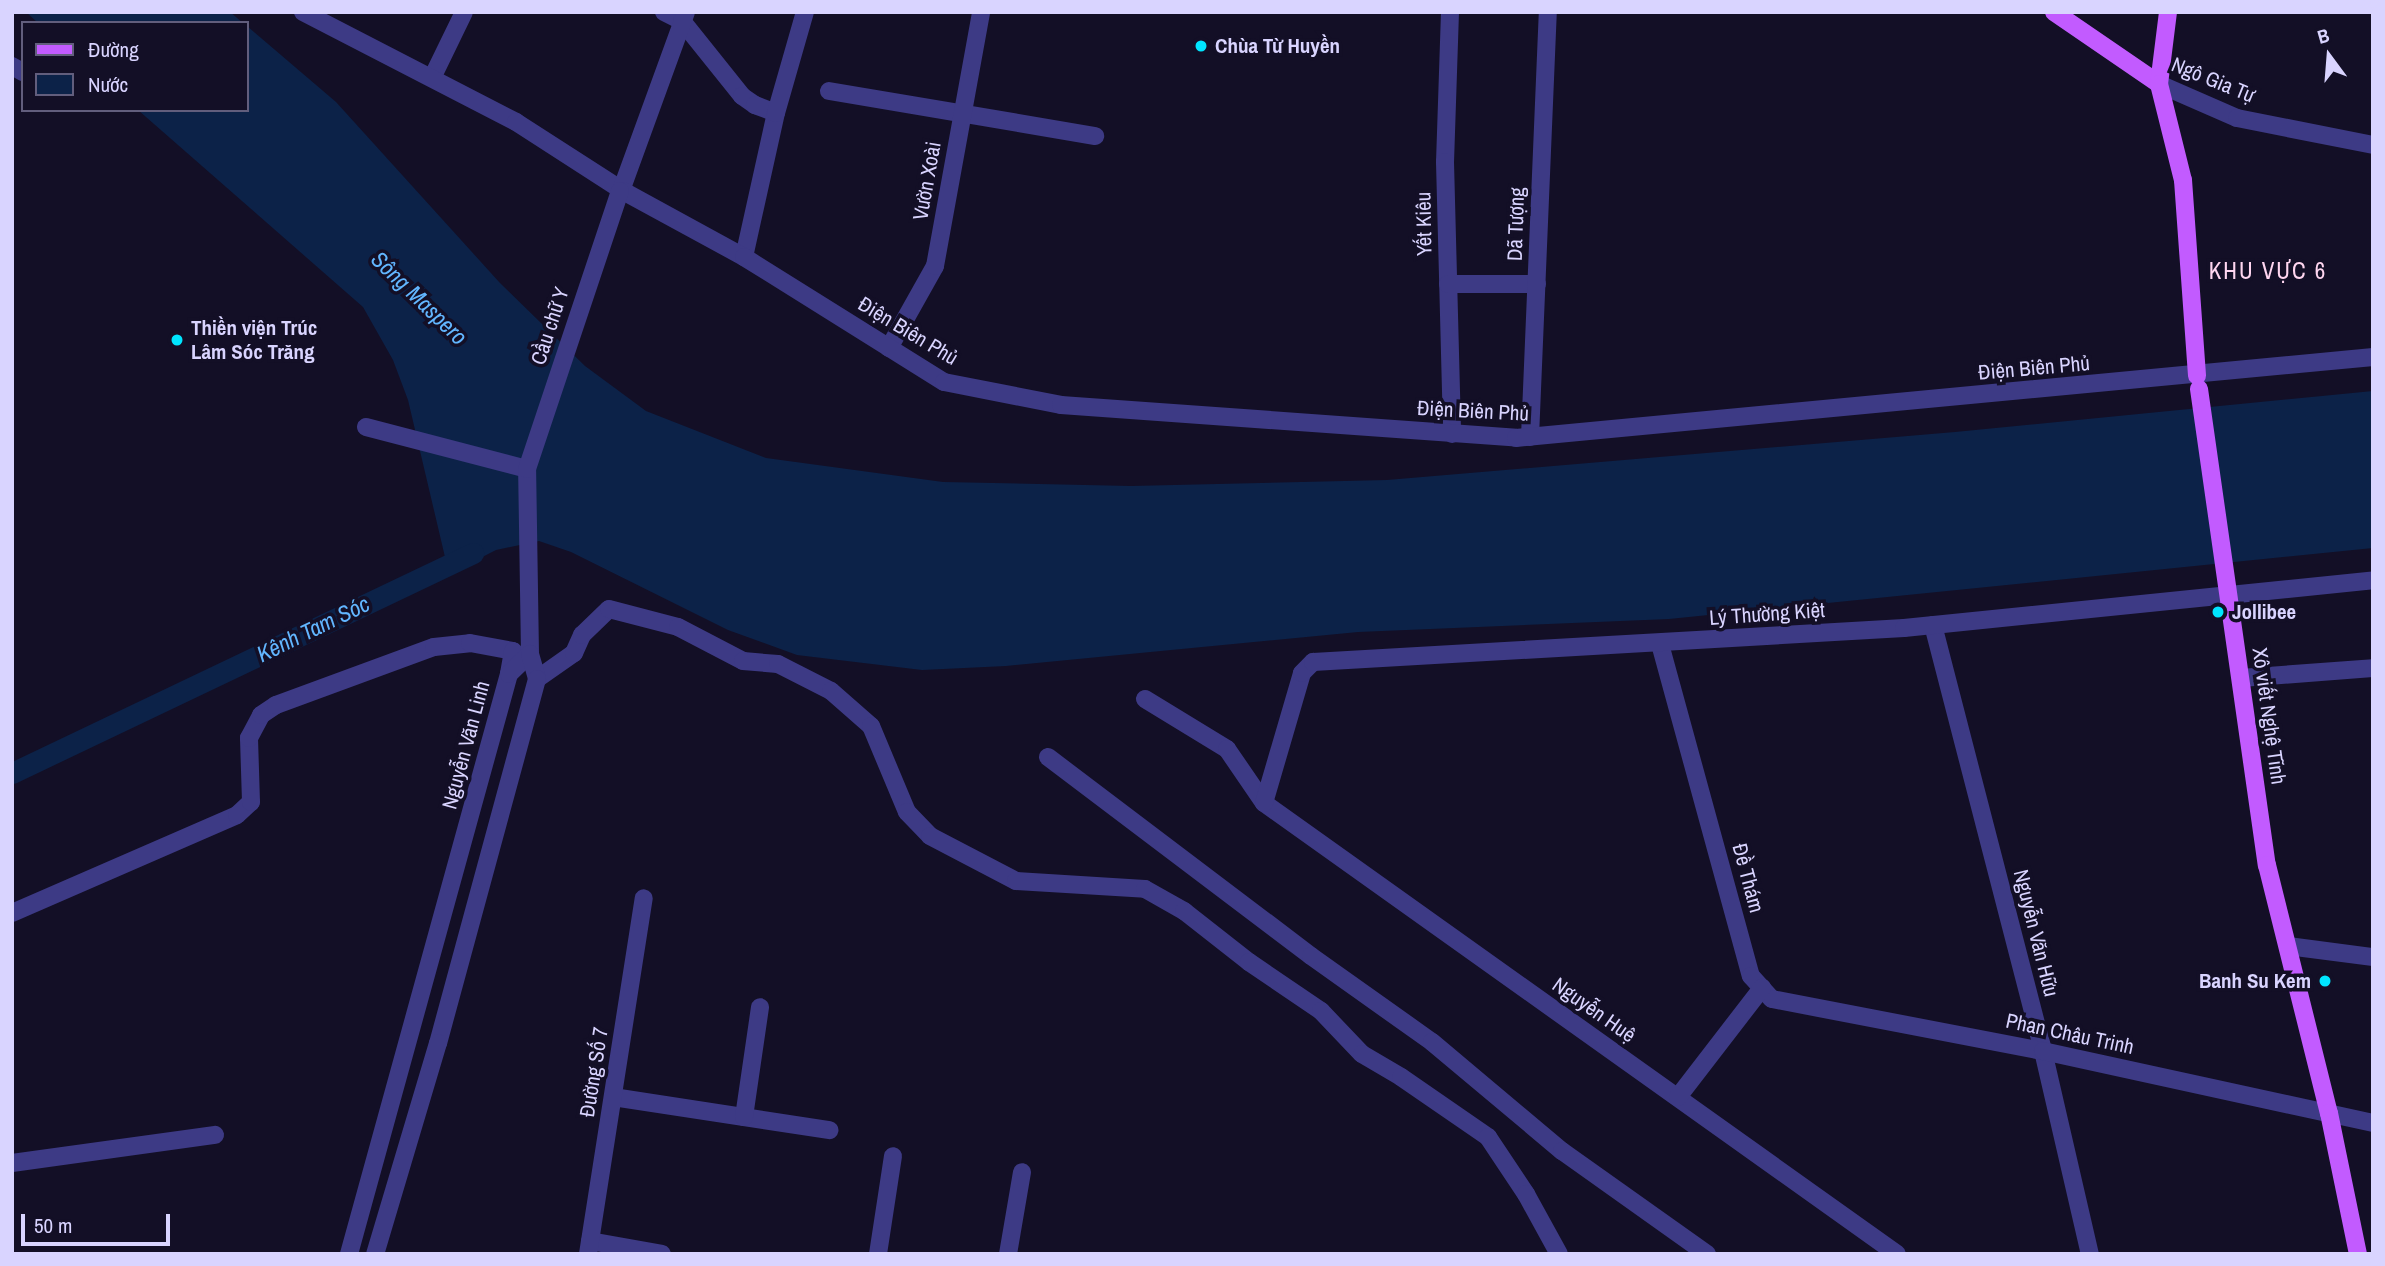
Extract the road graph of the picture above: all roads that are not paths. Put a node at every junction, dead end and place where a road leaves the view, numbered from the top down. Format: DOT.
graph roads {
  1 [pos="303,12"];
  2 [pos="464,12"];
  3 [pos="664,12"];
  4 [pos="805,12"];
  5 [pos="981,12"];
  6 [pos="1450,12"];
  7 [pos="1548,12"];
  8 [pos="2054,12"];
  9 [pos="2168,12"];
  10 [pos="684,17"];
  11 [pos="432,78"];
  12 [pos="2159,84"];
  13 [pos="829,91"];
  14 [pos="963,112"];
  15 [pos="776,113"];
  16 [pos="1095,136"];
  17 [pos="2373,145"];
  18 [pos="620,192"];
  19 [pos="744,257"];
  20 [pos="1448,284"];
  21 [pos="1537,284"];
  22 [pos="889,348"];
  23 [pos="2373,357"];
  24 [pos="2198,382"];
  25 [pos="366,427"];
  26 [pos="1452,434"];
  27 [pos="1530,437"];
  28 [pos="527,469"];
  29 [pos="2373,580"];
  30 [pos="2229,592"];
  31 [pos="1933,625"];
  32 [pos="1660,644"];
  33 [pos="530,654"];
  34 [pos="2373,668"];
  35 [pos="509,674"];
  36 [pos="2241,678"];
  37 [pos="537,679"];
  38 [pos="1145,699"];
  39 [pos="1048,757"];
  40 [pos="1264,803"];
  41 [pos="644,898"];
  42 [pos="12,912"];
  43 [pos="2288,946"];
  44 [pos="2373,957"];
  45 [pos="1762,988"];
  46 [pos="760,1007"];
  47 [pos="410,1036"];
  48 [pos="438,1043"];
  49 [pos="2043,1051"];
  50 [pos="613,1097"];
  51 [pos="1678,1097"];
  52 [pos="2329,1112"];
  53 [pos="744,1117"];
  54 [pos="2373,1123"];
  55 [pos="829,1130"];
  56 [pos="215,1135"];
  57 [pos="893,1156"];
  58 [pos="12,1163"];
  59 [pos="1021,1172"];
  60 [pos="589,1247"];
  61 [pos="349,1254"];
  62 [pos="375,1254"];
  63 [pos="662,1254"];
  64 [pos="878,1254"];
  65 [pos="1008,1254"];
  66 [pos="1559,1254"];
  67 [pos="1707,1254"];
  68 [pos="1897,1254"];
  69 [pos="2090,1254"];
  70 [pos="2358,1254"];
  1 -- 11 [label="street, Điện Biên Phủ"];
  2 -- 11 [label="street"];
  3 -- 10 [label="street"];
  4 -- 15 [label="street"];
  5 -- 14 [label="street, Vườn Xoài"];
  6 -- 20 [label="street, Yết Kiêu"];
  7 -- 21 [label="street, Dã Tượng"];
  8 -- 12 [label="main road, Ngô Gia Tự"];
  9 -- 12 [label="main road, Xô viết Nghệ Tĩnh"];
  10 -- 15 [label="street"];
  10 -- 18 [label="street, Cầu chữ Y"];
  11 -- 18 [label="street, Điện Biên Phủ"];
  12 -- 17 [label="street, Ngô Gia Tự"];
  12 -- 24 [label="main road, Xô viết Nghệ Tĩnh"];
  13 -- 14 [label="street"];
  14 -- 16 [label="street"];
  14 -- 22 [label="street, Vườn Xoài"];
  15 -- 19 [label="street"];
  18 -- 19 [label="street, Điện Biên Phủ"];
  18 -- 28 [label="street, Cầu chữ Y"];
  19 -- 22 [label="street, Điện Biên Phủ"];
  20 -- 21 [label="street"];
  20 -- 26 [label="street, Yết Kiêu"];
  21 -- 27 [label="street, Dã Tượng"];
  22 -- 26 [label="street, Điện Biên Phủ"];
  23 -- 24 [label="street, Điện Biên Phủ"];
  24 -- 27 [label="street, Điện Biên Phủ"];
  24 -- 30 [label="main road, Xô viết Nghệ Tĩnh"];
  25 -- 28 [label="street"];
  26 -- 27 [label="street, Điện Biên Phủ"];
  28 -- 33 [label="street, Cầu chữ Y"];
  29 -- 30 [label="street, Lý Thường Kiệt"];
  30 -- 31 [label="street, Lý Thường Kiệt"];
  30 -- 36 [label="main road, Xô viết Nghệ Tĩnh"];
  31 -- 32 [label="street, Lý Thường Kiệt"];
  31 -- 49 [label="street, Nguyễn Văn Hữu"];
  32 -- 40 [label="street, Lý Thường Kiệt"];
  32 -- 45 [label="street, Đề Thám"];
  33 -- 35 [label="street, Nguyễn Văn Linh"];
  33 -- 37 [label="street"];
  34 -- 36 [label="street"];
  35 -- 42 [label="street"];
  35 -- 47 [label="street, Nguyễn Văn Linh"];
  36 -- 43 [label="main road, Xô viết Nghệ Tĩnh"];
  37 -- 48 [label="street"];
  37 -- 66 [label="street"];
  38 -- 40 [label="street"];
  39 -- 67 [label="street"];
  40 -- 51 [label="street, Nguyễn Huệ"];
  41 -- 50 [label="street, Đường Số 7"];
  43 -- 44 [label="street"];
  43 -- 52 [label="main road, Xô viết Nghệ Tĩnh"];
  45 -- 49 [label="street, Phan Châu Trinh"];
  45 -- 51 [label="street"];
  46 -- 53 [label="street"];
  47 -- 48 [label="street"];
  47 -- 61 [label="street, Nguyễn Văn Linh"];
  48 -- 62 [label="street"];
  49 -- 52 [label="street, Phan Châu Trinh"];
  49 -- 69 [label="street, Nguyễn Văn Hữu"];
  50 -- 53 [label="street"];
  50 -- 60 [label="street, Đường Số 7"];
  51 -- 68 [label="street, Nguyễn Huệ"];
  52 -- 54 [label="street, Phan Châu Trinh"];
  52 -- 70 [label="main road, Xô viết Nghệ Tĩnh"];
  53 -- 55 [label="street"];
  56 -- 58 [label="street"];
  57 -- 64 [label="street"];
  59 -- 65 [label="street"];
  60 -- 63 [label="street"];
}
